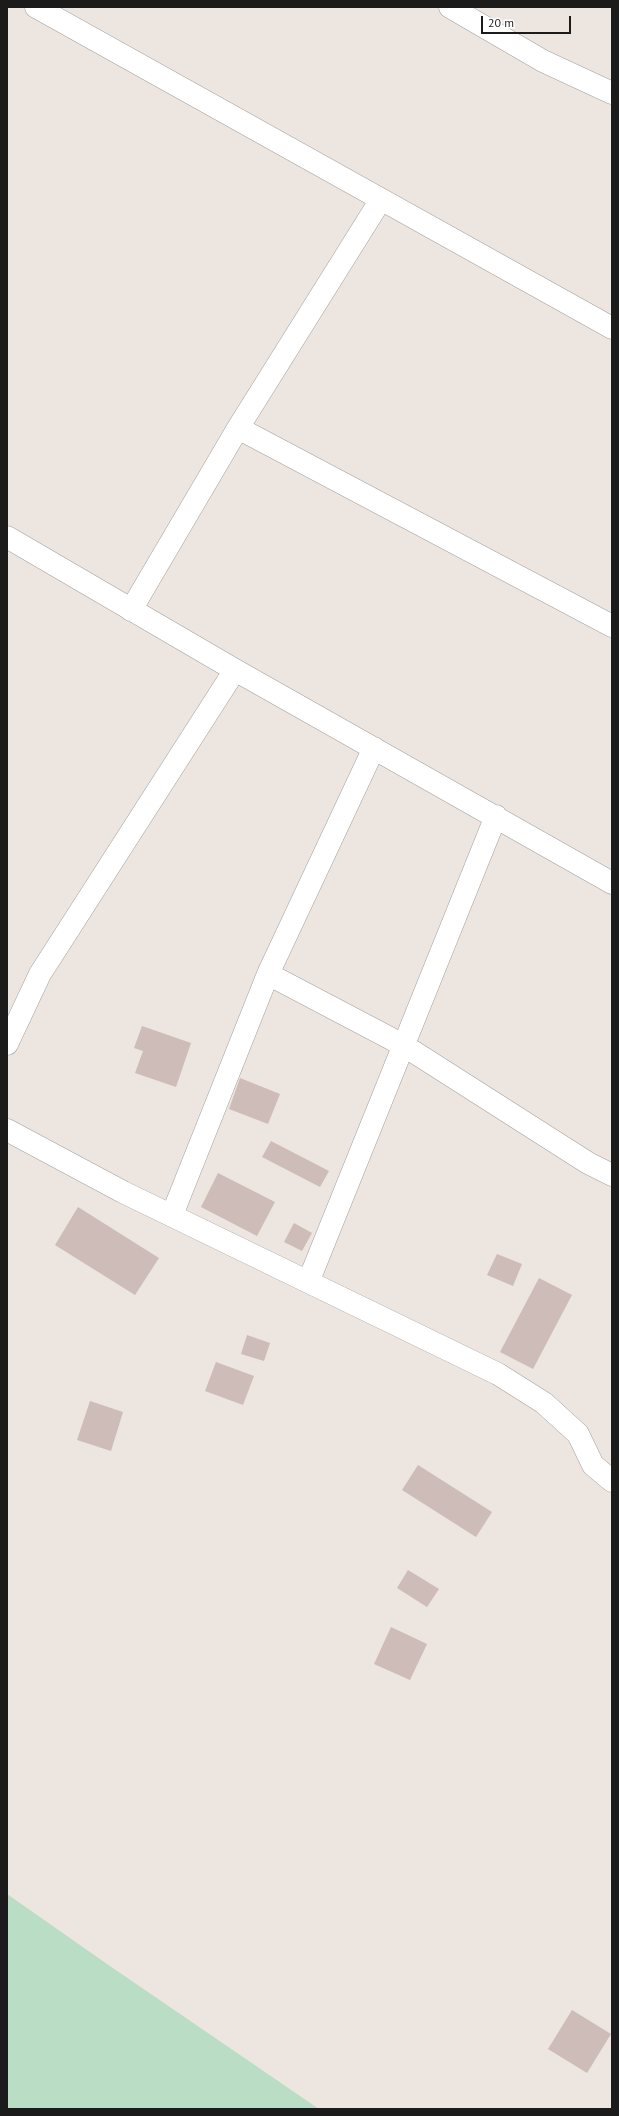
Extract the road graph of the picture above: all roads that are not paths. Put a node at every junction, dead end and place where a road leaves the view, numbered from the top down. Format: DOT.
graph roads {
  1 [pos="36,7"];
  2 [pos="450,7"];
  3 [pos="612,93"];
  4 [pos="380,201"];
  5 [pos="612,328"];
  6 [pos="238,428"];
  7 [pos="9,543"];
  8 [pos="131,610"];
  9 [pos="612,626"];
  10 [pos="235,670"];
  11 [pos="374,748"];
  12 [pos="496,816"];
  13 [pos="612,883"];
  14 [pos="268,974"];
  15 [pos="7,1044"];
  16 [pos="403,1045"];
  17 [pos="7,1130"];
  18 [pos="612,1175"];
  19 [pos="172,1216"];
  20 [pos="309,1280"];
  21 [pos="612,1481"];
  1 -- 4 [label="street"];
  2 -- 3 [label="street"];
  4 -- 5 [label="street"];
  4 -- 6 [label="street"];
  6 -- 8 [label="street"];
  6 -- 9 [label="street"];
  7 -- 8 [label="street"];
  8 -- 10 [label="street"];
  10 -- 11 [label="street"];
  10 -- 15 [label="street"];
  11 -- 12 [label="street"];
  11 -- 14 [label="street"];
  12 -- 13 [label="street"];
  12 -- 16 [label="street"];
  14 -- 16 [label="street"];
  14 -- 19 [label="street"];
  16 -- 18 [label="street"];
  16 -- 20 [label="street"];
  17 -- 19 [label="street"];
  19 -- 20 [label="street"];
  20 -- 21 [label="street"];
}
